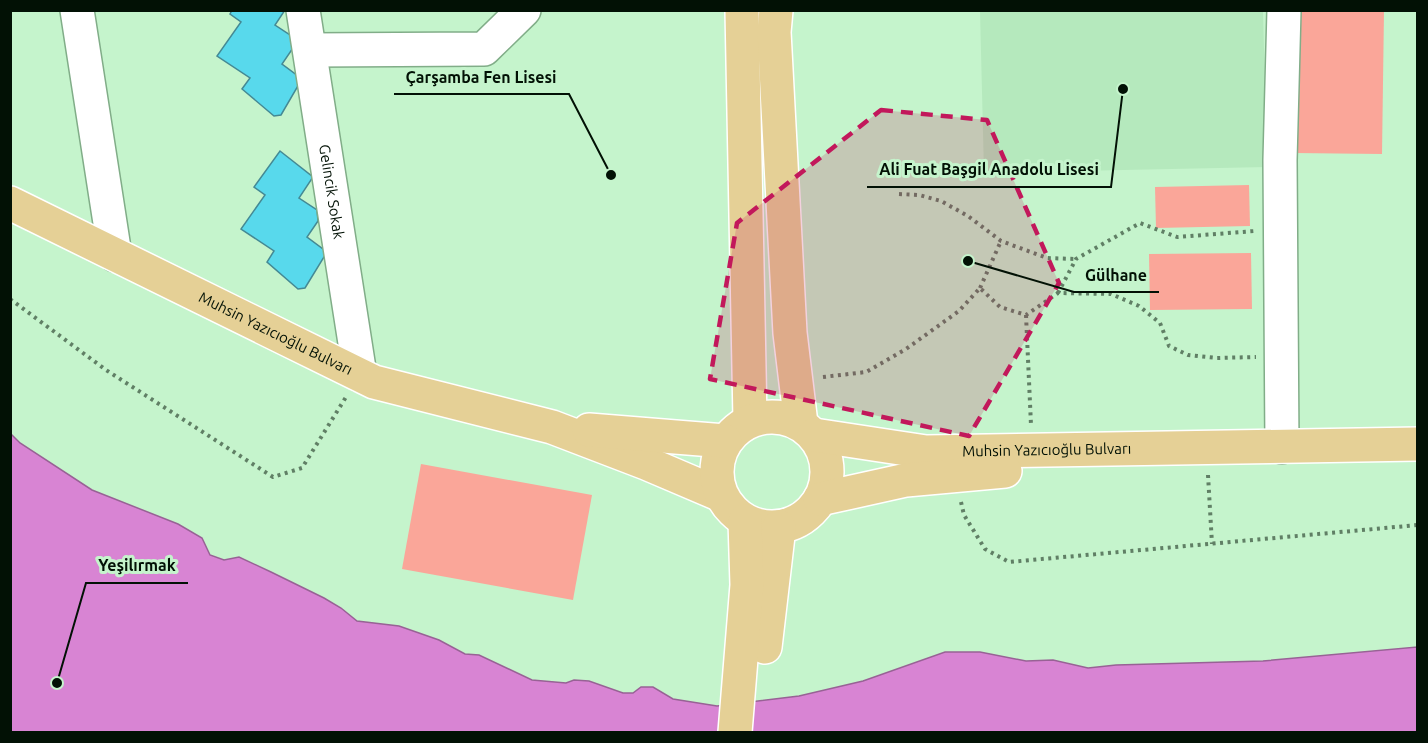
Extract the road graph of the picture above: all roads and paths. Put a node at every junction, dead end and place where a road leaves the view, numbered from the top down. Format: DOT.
graph roads {
  1 [pos="77,10"];
  2 [pos="303,10"];
  3 [pos="524,10"];
  4 [pos="742,10"];
  5 [pos="776,10"];
  6 [pos="1284,10"];
  7 [pos="311,50"];
  8 [pos="899,194"];
  9 [pos="10,203"];
  10 [pos="1280,229"];
  11 [pos="1001,241"];
  12 [pos="115,255"];
  13 [pos="1076,259"];
  14 [pos="980,288"];
  15 [pos="1058,293"];
  16 [pos="10,299"];
  17 [pos="1026,315"];
  18 [pos="1281,357"];
  19 [pos="360,375"];
  20 [pos="796,380"];
  21 [pos="750,420"];
  22 [pos="552,427"];
  23 [pos="807,430"];
  24 [pos="725,441"];
  25 [pos="1418,444"];
  26 [pos="1282,447"];
  27 [pos="1033,450"];
  28 [pos="1207,453"];
  29 [pos="955,475"];
  30 [pos="721,495"];
  31 [pos="820,499"];
  32 [pos="745,521"];
  33 [pos="1418,525"];
  34 [pos="779,527"];
  35 [pos="1212,544"];
  36 [pos="759,588"];
  37 [pos="735,732"];
  38 [pos="757,732"];
  1 -- 12 [label="street"];
  2 -- 7 [label="street, Gelincik Sokak"];
  3 -- 7 [label="street"];
  4 -- 21 [label="main road"];
  5 -- 20 [label="main road"];
  6 -- 10 [label="street"];
  7 -- 19 [label="street, Gelincik Sokak"];
  8 -- 11 [label="path"];
  9 -- 12 [label="main road, Muhsin Yazıcıoğlu Bulvarı"];
  10 -- 13 [label="path"];
  10 -- 18 [label="street"];
  11 -- 13 [label="path"];
  11 -- 14 [label="path"];
  12 -- 19 [label="main road, Muhsin Yazıcıoğlu Bulvarı"];
  13 -- 15 [label="path"];
  14 -- 17 [label="path"];
  14 -- 20 [label="path"];
  15 -- 17 [label="path"];
  15 -- 18 [label="path"];
  16 -- 19 [label="path"];
  17 -- 27 [label="path"];
  18 -- 26 [label="street"];
  19 -- 22 [label="main road, Muhsin Yazıcıoğlu Bulvarı"];
  20 -- 23 [label="main road"];
  21 -- 23 [label="main road"];
  21 -- 24 [label="main road"];
  22 -- 24 [label="main road, Muhsin Yazıcıoğlu Bulvarı"];
  22 -- 30 [label="main road, Muhsin Yazıcıoğlu Bulvarı"];
  23 -- 27 [label="main road, Muhsin Yazıcıoğlu Bulvarı"];
  23 -- 31 [label="main road"];
  24 -- 30 [label="main road"];
  25 -- 26 [label="main road, Muhsin Yazıcıoğlu Bulvarı"];
  26 -- 27 [label="main road, Muhsin Yazıcıoğlu Bulvarı"];
  26 -- 28 [label="main road, Muhsin Yazıcıoğlu Bulvarı"];
  28 -- 29 [label="main road, Muhsin Yazıcıoğlu Bulvarı"];
  28 -- 35 [label="path"];
  29 -- 31 [label="main road, Muhsin Yazıcıoğlu Bulvarı"];
  29 -- 35 [label="path"];
  30 -- 32 [label="main road"];
  31 -- 34 [label="main road"];
  32 -- 34 [label="main road"];
  32 -- 36 [label="main road"];
  33 -- 35 [label="path"];
  34 -- 36 [label="main road"];
  36 -- 37 [label="main road"];
  36 -- 38 [label="main road"];
}
